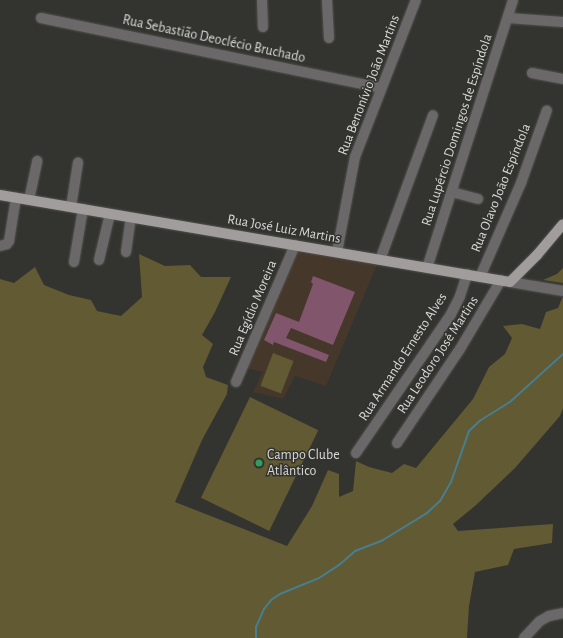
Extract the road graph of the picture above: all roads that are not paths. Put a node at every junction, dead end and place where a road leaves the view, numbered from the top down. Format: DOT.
graph roads {
  1 [pos="262,0"];
  2 [pos="327,0"];
  3 [pos="416,0"];
  4 [pos="513,0"];
  5 [pos="41,18"];
  6 [pos="508,18"];
  7 [pos="563,22"];
  8 [pos="263,27"];
  9 [pos="329,38"];
  10 [pos="532,73"];
  11 [pos="563,79"];
  12 [pos="381,88"];
  13 [pos="547,110"];
  14 [pos="433,115"];
  15 [pos="37,161"];
  16 [pos="78,163"];
  17 [pos="452,192"];
  18 [pos="0,195"];
  19 [pos="16,198"];
  20 [pos="478,199"];
  21 [pos="29,200"];
  22 [pos="71,207"];
  23 [pos="83,209"];
  24 [pos="110,214"];
  25 [pos="131,218"];
  26 [pos="563,224"];
  27 [pos="295,245"];
  28 [pos="0,246"];
  29 [pos="126,252"];
  30 [pos="337,252"];
  31 [pos="99,260"];
  32 [pos="380,260"];
  33 [pos="74,262"];
  34 [pos="427,268"];
  35 [pos="468,274"];
  36 [pos="480,277"];
  37 [pos="505,281"];
  38 [pos="563,291"];
  39 [pos="236,382"];
  40 [pos="397,443"];
  41 [pos="356,453"];
  42 [pos="563,613"];
  43 [pos="524,638"];
  1 -- 8 [label="street"];
  2 -- 9 [label="street"];
  3 -- 12 [label="street, Rua Benonívio João Martins"];
  4 -- 6 [label="street, Rua Lupércio Domingos de Espíndola"];
  5 -- 12 [label="street, Rua Sebastião Deoclécio Bruchado"];
  6 -- 7 [label="street"];
  6 -- 17 [label="street, Rua Lupércio Domingos de Espíndola"];
  10 -- 11 [label="street"];
  12 -- 30 [label="street, Rua Benonívio João Martins"];
  13 -- 36 [label="street, Rua Olavo João Espíndola"];
  14 -- 32 [label="street"];
  15 -- 21 [label="street"];
  16 -- 22 [label="street"];
  17 -- 20 [label="street"];
  17 -- 34 [label="street, Rua Lupércio Domingos de Espíndola"];
  18 -- 19 [label="main road, Rua José Luiz Martins"];
  19 -- 21 [label="main road, Rua José Luiz Martins"];
  19 -- 28 [label="street"];
  21 -- 22 [label="main road, Rua José Luiz Martins"];
  22 -- 23 [label="main road, Rua José Luiz Martins"];
  23 -- 24 [label="main road, Rua José Luiz Martins"];
  23 -- 33 [label="street"];
  24 -- 25 [label="main road, Rua José Luiz Martins"];
  24 -- 31 [label="street"];
  25 -- 27 [label="main road, Rua José Luiz Martins"];
  25 -- 29 [label="street"];
  26 -- 37 [label="main road"];
  27 -- 30 [label="main road, Rua José Luiz Martins"];
  27 -- 39 [label="street, Rua Egídio Moreira"];
  30 -- 32 [label="main road, Rua José Luiz Martins"];
  32 -- 34 [label="main road, Rua José Luiz Martins"];
  34 -- 35 [label="main road, Rua José Luiz Martins"];
  35 -- 36 [label="main road, Rua José Luiz Martins"];
  35 -- 41 [label="street, Rua Armando Ernesto Alves"];
  36 -- 37 [label="main road, Rua José Luiz Martins"];
  37 -- 38 [label="street, Rua José Luiz Martins"];
  37 -- 40 [label="street, Rua Leodoro José Martins"];
  42 -- 43 [label="street"];
}
